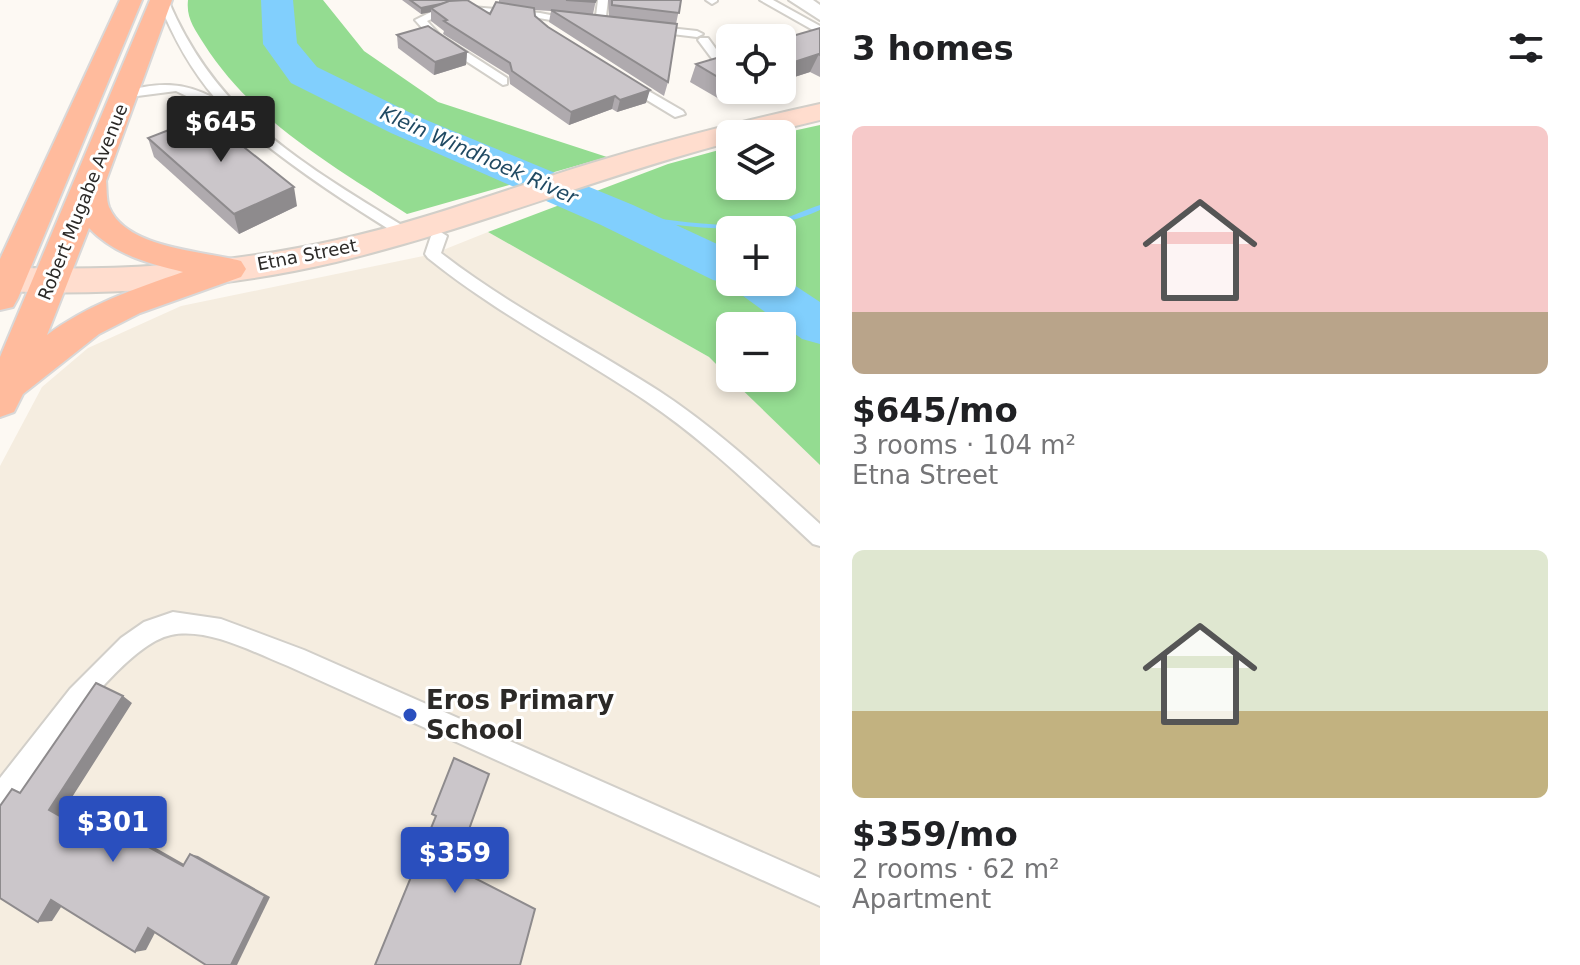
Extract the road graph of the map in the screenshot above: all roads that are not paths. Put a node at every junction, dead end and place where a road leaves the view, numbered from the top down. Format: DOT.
graph roads {
  1 [pos="162,0"];
  2 [pos="603,0"];
  3 [pos="765,0"];
  4 [pos="799,0"];
  5 [pos="487,4"];
  6 [pos="127,6"];
  7 [pos="820,14"];
  8 [pos="541,17"];
  9 [pos="600,24"];
  10 [pos="614,25"];
  11 [pos="642,28"];
  12 [pos="820,31"];
  13 [pos="552,35"];
  14 [pos="716,57"];
  15 [pos="611,73"];
  16 [pos="503,81"];
  17 [pos="126,95"];
  18 [pos="820,112"];
  19 [pos="679,114"];
  20 [pos="244,122"];
  21 [pos="91,182"];
  22 [pos="48,186"];
  23 [pos="0,218"];
  24 [pos="403,232"];
  25 [pos="439,236"];
  26 [pos="229,269"];
  27 [pos="52,281"];
  28 [pos="3,286"];
  29 [pos="4,394"];
  30 [pos="820,537"];
  31 [pos="0,799"];
  32 [pos="820,892"];
  1 -- 17 [label="main road, Robert Mugabe Avenue"];
  1 -- 20 [label="lane"];
  2 -- 9 [label="lane"];
  3 -- 12 [label="lane"];
  4 -- 7 [label="street"];
  5 -- 8 [label="lane"];
  5 -- 16 [label="lane"];
  6 -- 22 [label="main road, Robert Mugabe Avenue"];
  8 -- 9 [label="lane"];
  8 -- 13 [label="lane"];
  9 -- 10 [label="lane"];
  11 -- 14 [label="lane"];
  15 -- 19 [label="lane"];
  17 -- 20 [label="lane"];
  17 -- 21 [label="main road, Robert Mugabe Avenue"];
  18 -- 24 [label="street, Etna Street"];
  20 -- 24 [label="lane"];
  21 -- 26 [label="main road"];
  21 -- 27 [label="main road, Robert Mugabe Avenue"];
  22 -- 23 [label="main road"];
  22 -- 28 [label="main road, Robert Mugabe Avenue"];
  24 -- 26 [label="street, Etna Street"];
  25 -- 30 [label="lane"];
  26 -- 27 [label="street, Etna Street"];
  26 -- 29 [label="main road"];
  27 -- 28 [label="street, Etna Street"];
  27 -- 29 [label="main road, Robert Mugabe Avenue"];
  31 -- 32 [label="lane"];
}
